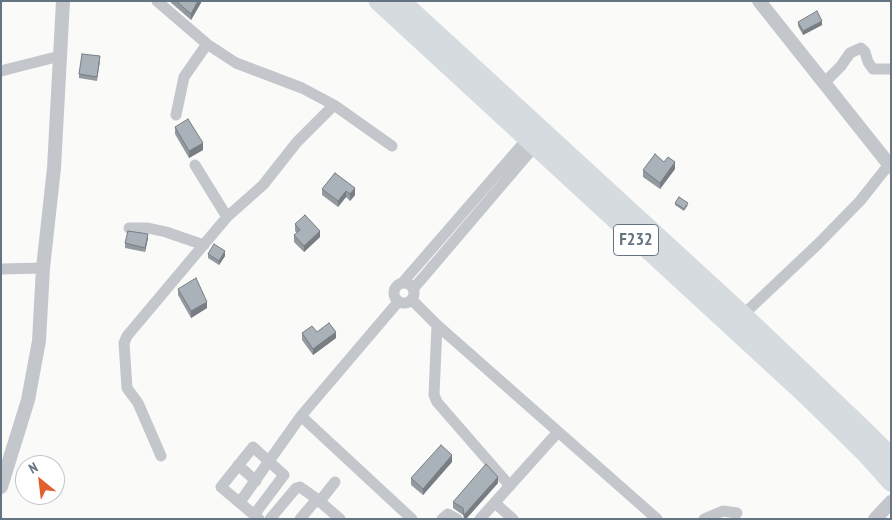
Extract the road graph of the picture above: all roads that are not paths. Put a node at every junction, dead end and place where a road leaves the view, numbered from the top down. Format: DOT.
graph roads {
  1 [pos="63,1"];
  2 [pos="157,1"];
  3 [pos="378,1"];
  4 [pos="402,1"];
  5 [pos="759,1"];
  6 [pos="207,44"];
  7 [pos="60,56"];
  8 [pos="891,69"];
  9 [pos="1,70"];
  10 [pos="824,83"];
  11 [pos="334,105"];
  12 [pos="176,115"];
  13 [pos="531,143"];
  14 [pos="392,146"];
  15 [pos="195,165"];
  16 [pos="890,165"];
  17 [pos="227,217"];
  18 [pos="130,228"];
  19 [pos="204,245"];
  20 [pos="43,268"];
  21 [pos="1,269"];
  22 [pos="403,282"];
  23 [pos="413,294"];
  24 [pos="398,302"];
  25 [pos="743,315"];
  26 [pos="437,325"];
  27 [pos="301,416"];
  28 [pos="558,432"];
  29 [pos="161,456"];
  30 [pos="891,457"];
  31 [pos="269,462"];
  32 [pos="238,465"];
  33 [pos="256,481"];
  34 [pos="335,482"];
  35 [pos="891,482"];
  36 [pos="510,486"];
  37 [pos="1,487"];
  38 [pos="271,494"];
  39 [pos="318,500"];
  40 [pos="240,502"];
  41 [pos="495,502"];
  42 [pos="891,502"];
  43 [pos="282,504"];
  44 [pos="737,513"];
  45 [pos="256,517"];
  46 [pos="270,519"];
  47 [pos="300,519"];
  48 [pos="340,519"];
  49 [pos="412,519"];
  50 [pos="442,519"];
  51 [pos="456,519"];
  52 [pos="480,519"];
  53 [pos="513,519"];
  54 [pos="657,519"];
  55 [pos="704,519"];
  56 [pos="875,519"];
  1 -- 7 [label="street"];
  2 -- 6 [label="street"];
  3 -- 13 [label="highway, F232"];
  4 -- 25 [label="highway, F232"];
  5 -- 10 [label="street"];
  6 -- 11 [label="street"];
  6 -- 12 [label="street"];
  7 -- 9 [label="street"];
  7 -- 20 [label="street"];
  8 -- 10 [label="street"];
  10 -- 16 [label="street"];
  11 -- 14 [label="street"];
  11 -- 17 [label="street"];
  13 -- 22 [label="street"];
  13 -- 23 [label="street"];
  13 -- 35 [label="highway, F232"];
  15 -- 17 [label="street"];
  16 -- 25 [label="street"];
  17 -- 19 [label="street"];
  18 -- 19 [label="street"];
  19 -- 29 [label="street"];
  20 -- 21 [label="street"];
  20 -- 37 [label="street"];
  22 -- 23 [label="street"];
  22 -- 24 [label="street"];
  23 -- 24 [label="street"];
  23 -- 26 [label="street"];
  24 -- 27 [label="street"];
  25 -- 30 [label="highway, F232"];
  26 -- 28 [label="street"];
  26 -- 36 [label="street"];
  27 -- 31 [label="street"];
  27 -- 49 [label="street"];
  28 -- 36 [label="street"];
  28 -- 54 [label="street"];
  31 -- 32 [label="street"];
  31 -- 33 [label="street"];
  31 -- 38 [label="street"];
  32 -- 33 [label="street"];
  32 -- 40 [label="street"];
  33 -- 40 [label="street"];
  34 -- 39 [label="street"];
  36 -- 41 [label="street"];
  38 -- 43 [label="street"];
  38 -- 45 [label="street"];
  39 -- 43 [label="street"];
  39 -- 47 [label="street"];
  39 -- 48 [label="street"];
  40 -- 45 [label="street"];
  41 -- 52 [label="street"];
  41 -- 53 [label="street"];
  42 -- 56 [label="street"];
  43 -- 46 [label="street"];
  44 -- 55 [label="street"];
  50 -- 51 [label="street"];
}
